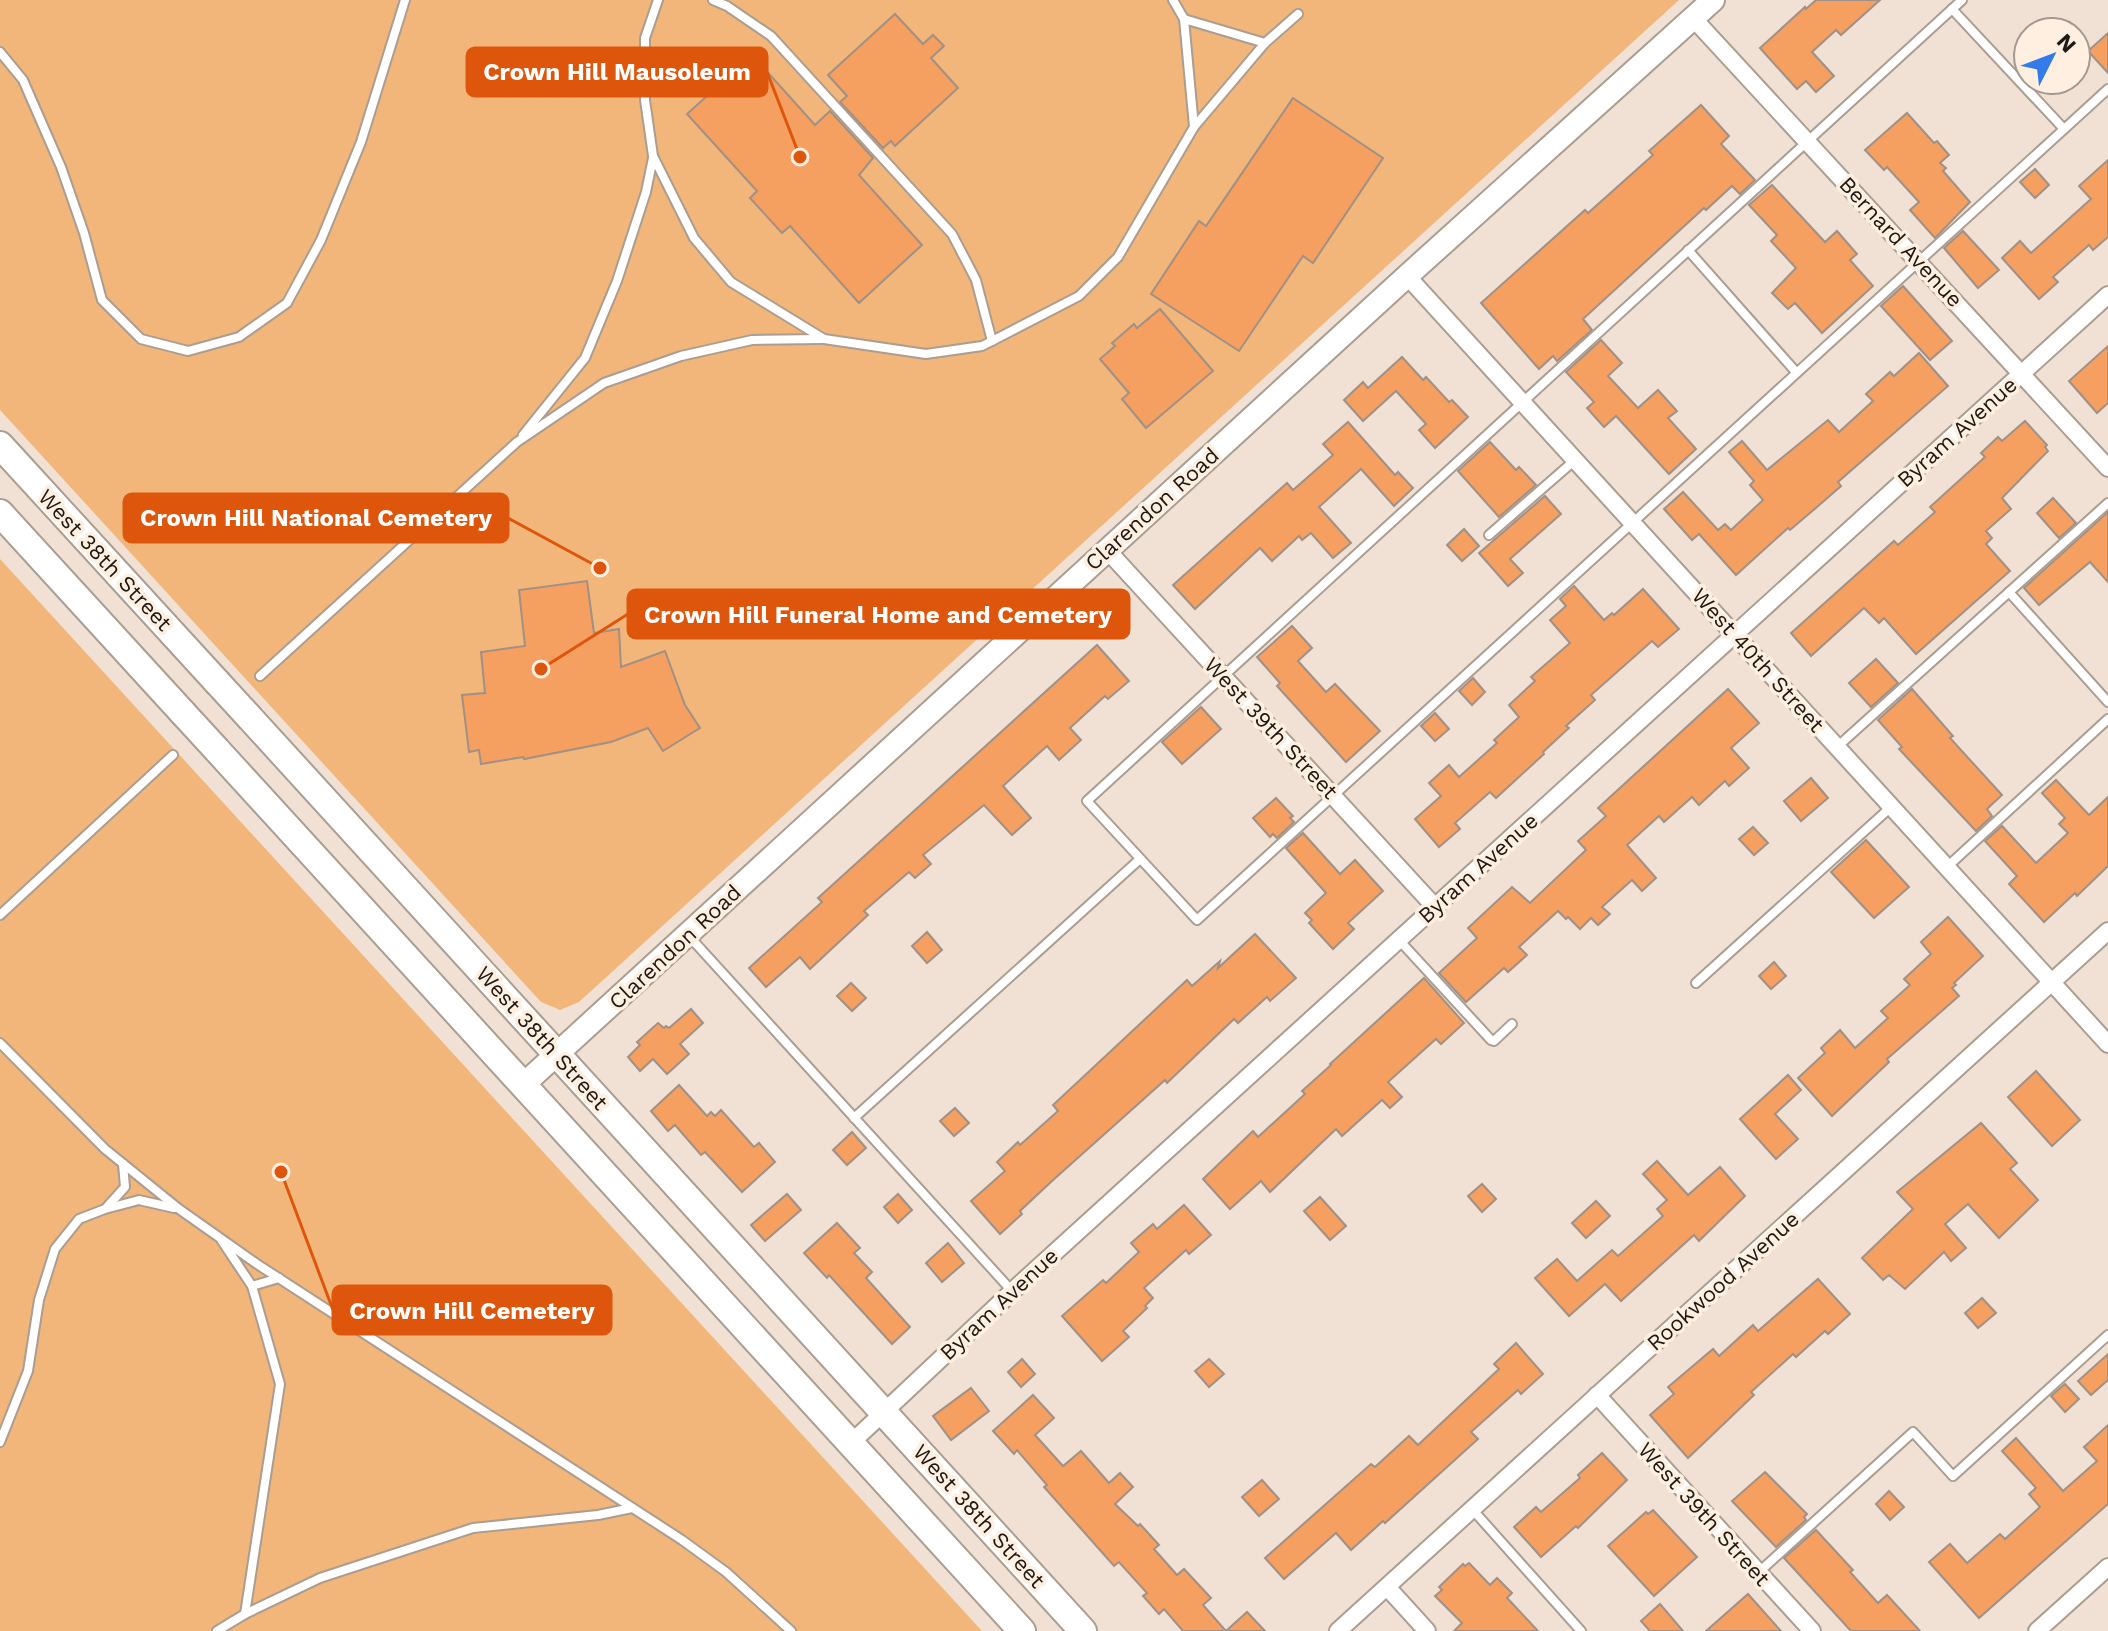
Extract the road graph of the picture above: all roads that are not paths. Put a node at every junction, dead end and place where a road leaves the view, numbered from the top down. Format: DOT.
graph roads {
  1 [pos="405,0"];
  2 [pos="646,0"];
  3 [pos="713,0"];
  4 [pos="1173,0"];
  5 [pos="1713,0"];
  6 [pos="1962,0"];
  7 [pos="656,4"];
  8 [pos="1952,9"];
  9 [pos="1298,14"];
  10 [pos="1693,18"];
  11 [pos="1184,19"];
  12 [pos="1265,43"];
  13 [pos="0,52"];
  14 [pos="2108,89"];
  15 [pos="1194,127"];
  16 [pos="2064,129"];
  17 [pos="1807,141"];
  18 [pos="653,156"];
  19 [pos="1688,250"];
  20 [pos="1918,261"];
  21 [pos="1407,276"];
  22 [pos="2108,295"];
  23 [pos="824,339"];
  24 [pos="992,341"];
  25 [pos="1796,372"];
  26 [pos="2022,373"];
  27 [pos="1522,401"];
  28 [pos="517,442"];
  29 [pos="0,445"];
  30 [pos="1575,460"];
  31 [pos="2108,468"];
  32 [pos="2108,503"];
  33 [pos="0,513"];
  34 [pos="1631,521"];
  35 [pos="1489,535"];
  36 [pos="1107,550"];
  37 [pos="2009,592"];
  38 [pos="1735,634"];
  39 [pos="260,676"];
  40 [pos="1223,676"];
  41 [pos="2108,702"];
  42 [pos="2108,719"];
  43 [pos="1837,747"];
  44 [pos="173,755"];
  45 [pos="1333,795"];
  46 [pos="1892,807"];
  47 [pos="1140,859"];
  48 [pos="1947,867"];
  49 [pos="1435,907"];
  50 [pos="0,915"];
  51 [pos="2108,931"];
  52 [pos="687,935"];
  53 [pos="1399,940"];
  54 [pos="2052,982"];
  55 [pos="1696,983"];
  56 [pos="1512,1024"];
  57 [pos="0,1043"];
  58 [pos="2108,1044"];
  59 [pos="557,1054"];
  60 [pos="523,1085"];
  61 [pos="854,1118"];
  62 [pos="123,1163"];
  63 [pos="105,1209"];
  64 [pos="179,1209"];
  65 [pos="219,1237"];
  66 [pos="279,1278"];
  67 [pos="252,1286"];
  68 [pos="1012,1291"];
  69 [pos="2108,1335"];
  70 [pos="1597,1395"];
  71 [pos="884,1411"];
  72 [pos="0,1442"];
  73 [pos="851,1443"];
  74 [pos="633,1508"];
  75 [pos="1472,1509"];
  76 [pos="2108,1567"];
  77 [pos="1758,1573"];
  78 [pos="1387,1587"];
  79 [pos="245,1614"];
  80 [pos="217,1631"];
  81 [pos="791,1631"];
  82 [pos="1022,1631"];
  83 [pos="1083,1631"];
  84 [pos="1338,1631"];
  85 [pos="1427,1631"];
  86 [pos="1581,1631"];
  87 [pos="1812,1631"];
  88 [pos="2039,1631"];
  1 -- 13 [label="lane"];
  2 -- 7 [label="lane"];
  3 -- 24 [label="lane"];
  4 -- 11 [label="lane"];
  5 -- 10 [label="street, Clarendon Road"];
  6 -- 8 [label="lane"];
  7 -- 18 [label="lane"];
  8 -- 16 [label="lane"];
  8 -- 17 [label="lane"];
  9 -- 12 [label="lane"];
  10 -- 17 [label="street, Bernard Avenue"];
  10 -- 21 [label="street, Clarendon Road"];
  11 -- 12 [label="lane"];
  11 -- 15 [label="lane"];
  12 -- 15 [label="lane"];
  14 -- 16 [label="lane"];
  15 -- 24 [label="lane"];
  16 -- 20 [label="lane"];
  17 -- 19 [label="lane"];
  17 -- 20 [label="street, Bernard Avenue"];
  18 -- 23 [label="lane"];
  18 -- 28 [label="lane"];
  19 -- 25 [label="lane"];
  19 -- 27 [label="lane"];
  20 -- 25 [label="lane"];
  20 -- 26 [label="street, Bernard Avenue"];
  21 -- 27 [label="street, West 40th Street"];
  21 -- 36 [label="street, Clarendon Road"];
  22 -- 26 [label="street, Byram Avenue"];
  23 -- 24 [label="lane"];
  23 -- 28 [label="lane"];
  25 -- 34 [label="lane"];
  26 -- 31 [label="street, Bernard Avenue"];
  26 -- 38 [label="street, Byram Avenue"];
  27 -- 30 [label="street, West 40th Street"];
  27 -- 40 [label="lane"];
  28 -- 39 [label="lane"];
  29 -- 59 [label="main road, West 38th Street, bridge"];
  30 -- 34 [label="street, West 40th Street"];
  30 -- 35 [label="lane"];
  32 -- 37 [label="lane"];
  33 -- 60 [label="main road, West 38th Street, bridge"];
  34 -- 38 [label="street, West 40th Street"];
  34 -- 45 [label="lane"];
  36 -- 40 [label="street, West 39th Street"];
  36 -- 52 [label="street, Clarendon Road"];
  37 -- 41 [label="lane"];
  37 -- 43 [label="lane"];
  38 -- 43 [label="street, West 40th Street"];
  38 -- 49 [label="street, Byram Avenue"];
  40 -- 45 [label="street, West 39th Street"];
  40 -- 47 [label="lane"];
  42 -- 48 [label="lane"];
  43 -- 46 [label="street, West 40th Street"];
  44 -- 50 [label="lane"];
  45 -- 47 [label="lane"];
  45 -- 49 [label="street, West 39th Street"];
  46 -- 48 [label="street, West 40th Street"];
  46 -- 55 [label="lane"];
  47 -- 61 [label="lane"];
  48 -- 54 [label="street, West 40th Street"];
  49 -- 53 [label="street, Byram Avenue"];
  51 -- 54 [label="street, Rookwood Avenue"];
  52 -- 59 [label="street, Clarendon Road"];
  52 -- 61 [label="lane"];
  53 -- 56 [label="lane"];
  53 -- 68 [label="street, Byram Avenue"];
  54 -- 58 [label="street, West 40th Street"];
  54 -- 70 [label="street, Rookwood Avenue"];
  57 -- 62 [label="lane"];
  59 -- 60 [label="street, Clarendon Road"];
  59 -- 71 [label="main road, West 38th Street"];
  60 -- 73 [label="main road, West 38th Street"];
  61 -- 68 [label="lane"];
  62 -- 63 [label="lane"];
  62 -- 64 [label="lane"];
  63 -- 64 [label="lane"];
  63 -- 72 [label="lane"];
  64 -- 65 [label="lane"];
  65 -- 66 [label="lane"];
  65 -- 67 [label="lane"];
  66 -- 67 [label="lane"];
  66 -- 74 [label="lane"];
  67 -- 79 [label="lane"];
  68 -- 71 [label="street, Byram Avenue"];
  69 -- 77 [label="lane"];
  70 -- 75 [label="street, Rookwood Avenue"];
  70 -- 77 [label="street, West 39th Street"];
  71 -- 73 [label="street, Byram Avenue"];
  71 -- 83 [label="main road, West 38th Street"];
  73 -- 82 [label="main road, West 38th Street"];
  74 -- 79 [label="lane"];
  74 -- 81 [label="lane"];
  75 -- 78 [label="street, Rookwood Avenue"];
  75 -- 86 [label="lane"];
  76 -- 88 [label="street"];
  77 -- 87 [label="street, West 39th Street"];
  78 -- 84 [label="street, Rookwood Avenue"];
  78 -- 85 [label="street"];
  79 -- 80 [label="lane"];
}
